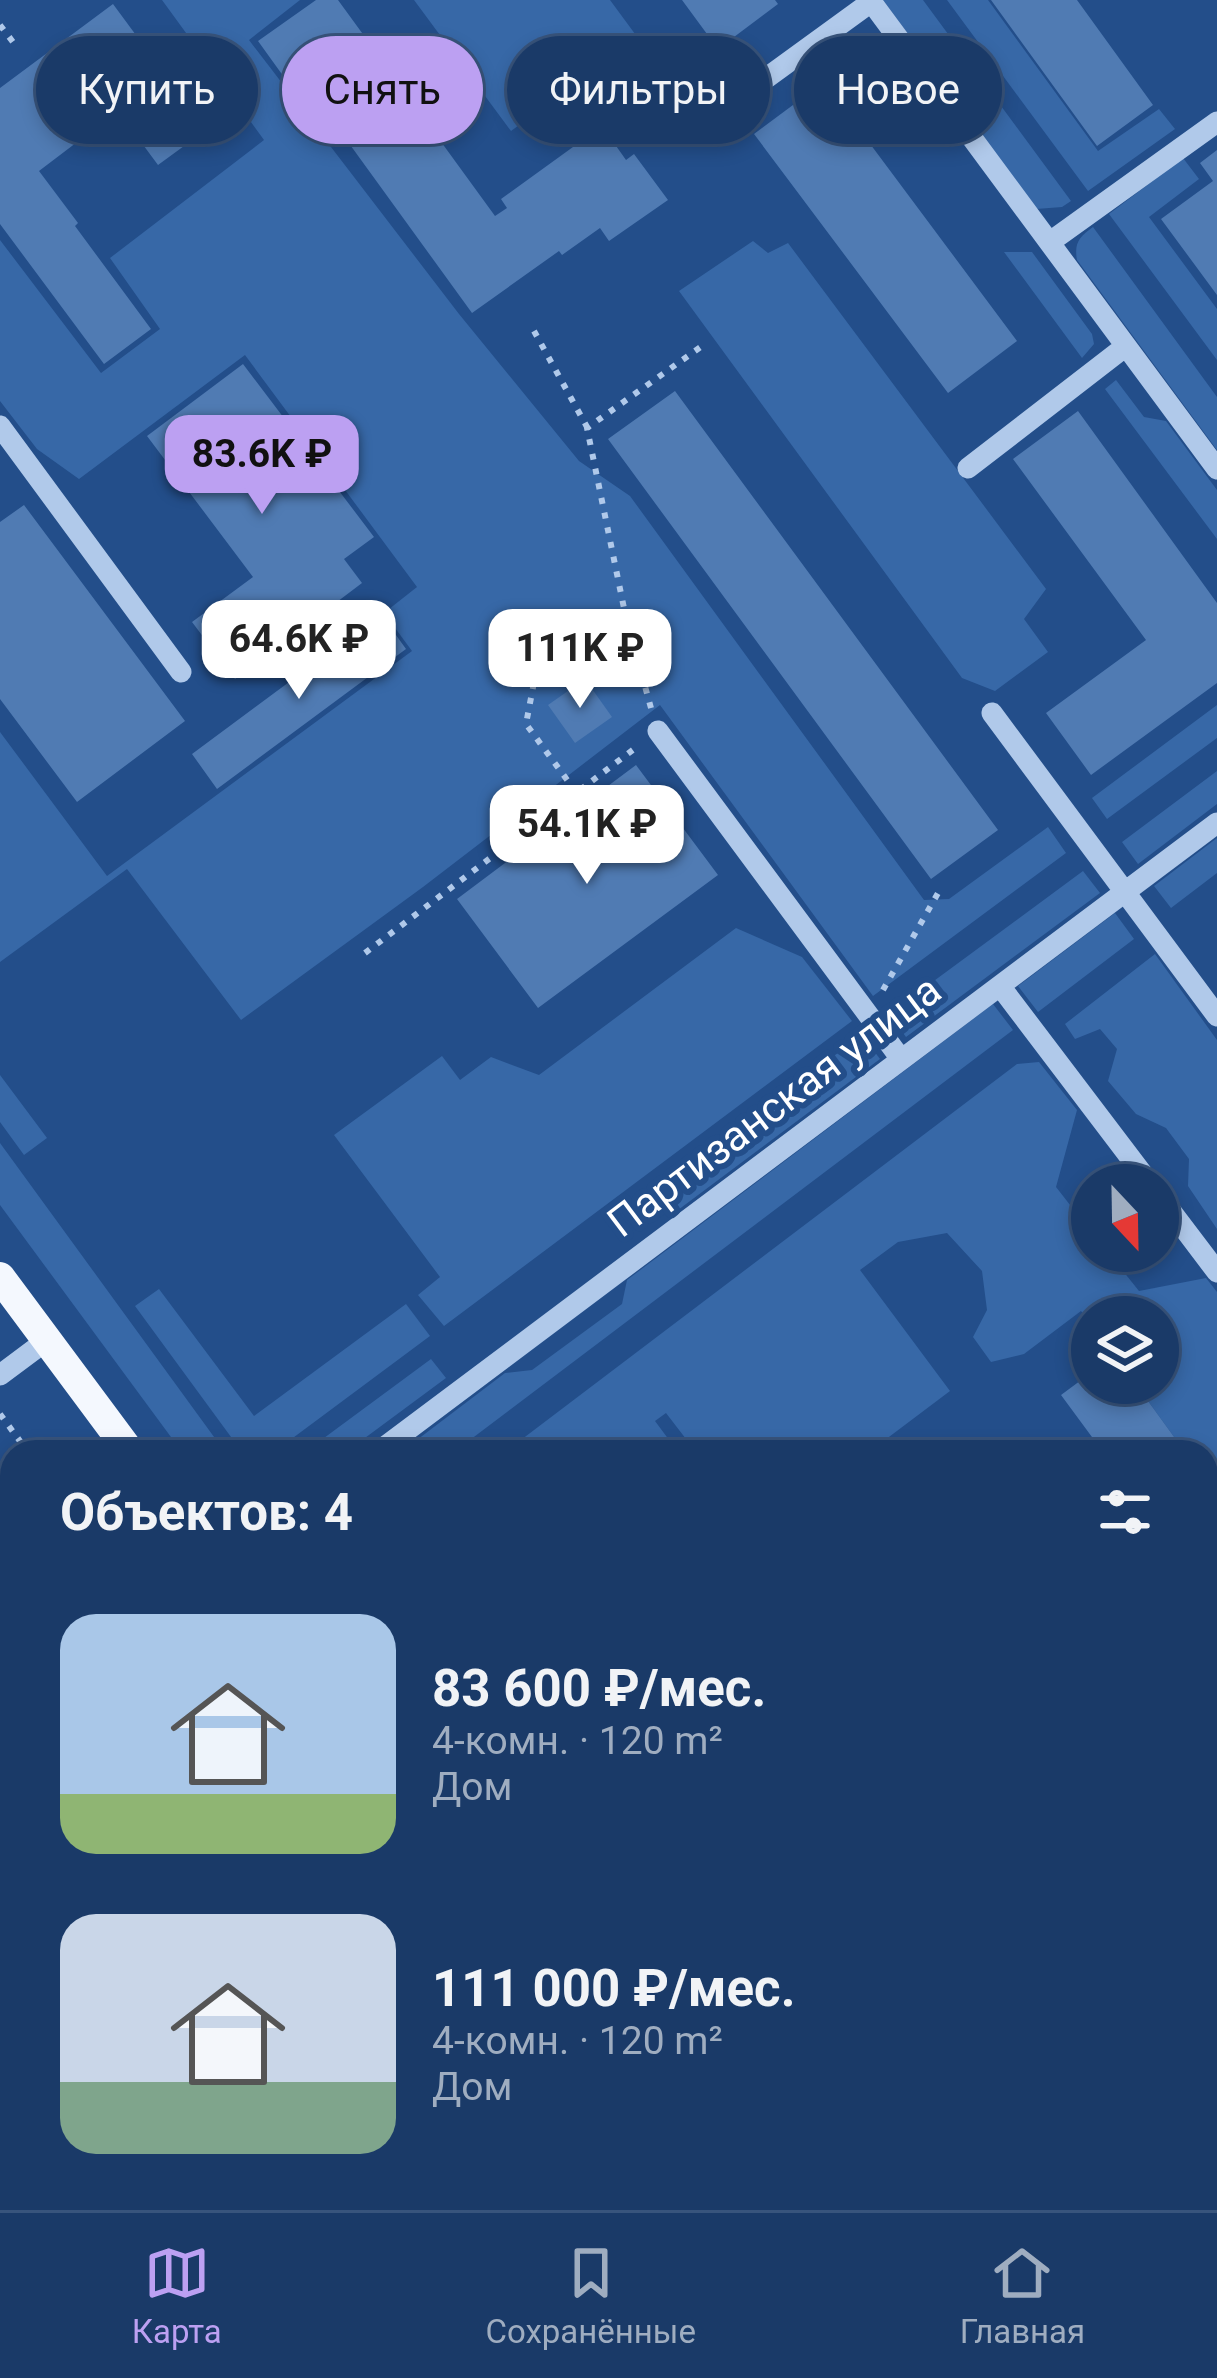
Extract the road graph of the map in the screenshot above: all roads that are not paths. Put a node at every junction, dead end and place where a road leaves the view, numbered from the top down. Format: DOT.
graph roads {
  1 [pos="870,1"];
  2 [pos="770,75"];
  3 [pos="1217,122"];
  4 [pos="1049,242"];
  5 [pos="1126,346"];
  6 [pos="0,426"];
  7 [pos="968,468"];
  8 [pos="1217,469"];
  9 [pos="181,672"];
  10 [pos="992,712"];
  11 [pos="658,731"];
  12 [pos="1217,823"];
  13 [pos="1125,892"];
  14 [pos="1000,986"];
  15 [pos="1217,1016"];
  16 [pos="902,1059"];
  17 [pos="1135,1164"];
  18 [pos="1179,1222"];
  19 [pos="1217,1272"];
  20 [pos="0,1276"];
  21 [pos="47,1340"];
  22 [pos="0,1375"];
  23 [pos="121,1440"];
  24 [pos="394,1440"];
  1 -- 2 [label="street"];
  1 -- 4 [label="street"];
  3 -- 4 [label="street"];
  4 -- 5 [label="street"];
  5 -- 7 [label="street"];
  5 -- 8 [label="street"];
  6 -- 9 [label="street"];
  10 -- 13 [label="street"];
  11 -- 16 [label="street"];
  12 -- 13 [label="street, Партизанская улица"];
  13 -- 14 [label="street, Партизанская улица"];
  13 -- 15 [label="street"];
  14 -- 16 [label="street, Партизанская улица"];
  14 -- 17 [label="street"];
  16 -- 24 [label="street, Партизанская улица"];
  18 -- 19 [label="street"];
  20 -- 21 [label="main road"];
  21 -- 22 [label="street"];
  21 -- 23 [label="main road"];
}
